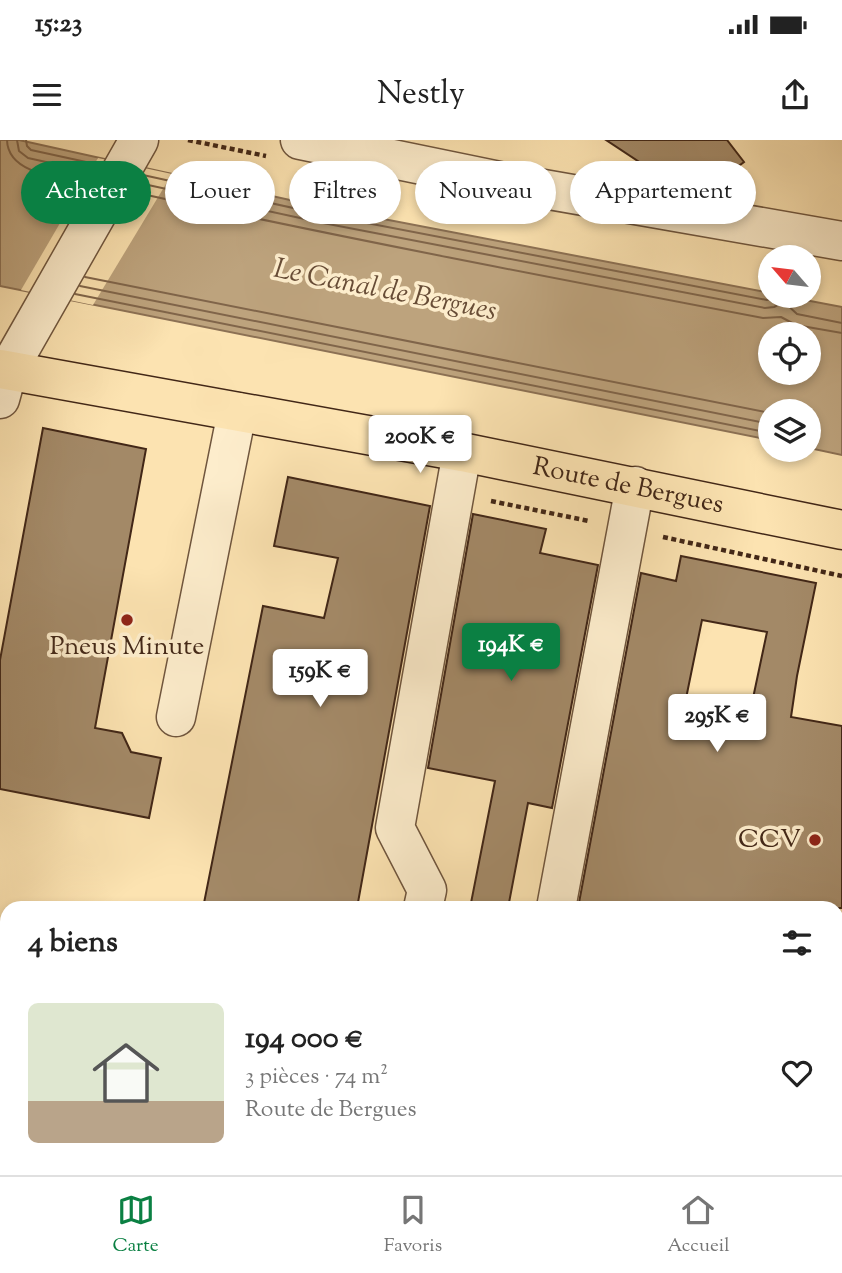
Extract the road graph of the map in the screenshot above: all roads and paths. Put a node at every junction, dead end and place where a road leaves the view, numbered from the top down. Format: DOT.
graph roads {
  1 [pos="300,140"];
  2 [pos="136,146"];
  3 [pos="842,242"];
  4 [pos="3,380"];
  5 [pos="237,412"];
  6 [pos="462,452"];
  7 [pos="635,486"];
  8 [pos="842,530"];
  9 [pos="176,717"];
  10 [pos="425,901"];
  11 [pos="557,901"];
  1 -- 3 [label="street"];
  2 -- 4 [label="street"];
  4 -- 5 [label="main road, Route de Bergues"];
  5 -- 6 [label="main road, Route de Bergues"];
  5 -- 9 [label="street"];
  6 -- 7 [label="main road, Route de Bergues"];
  6 -- 10 [label="street"];
  7 -- 8 [label="main road, Route de Bergues"];
  7 -- 11 [label="street"];
}
